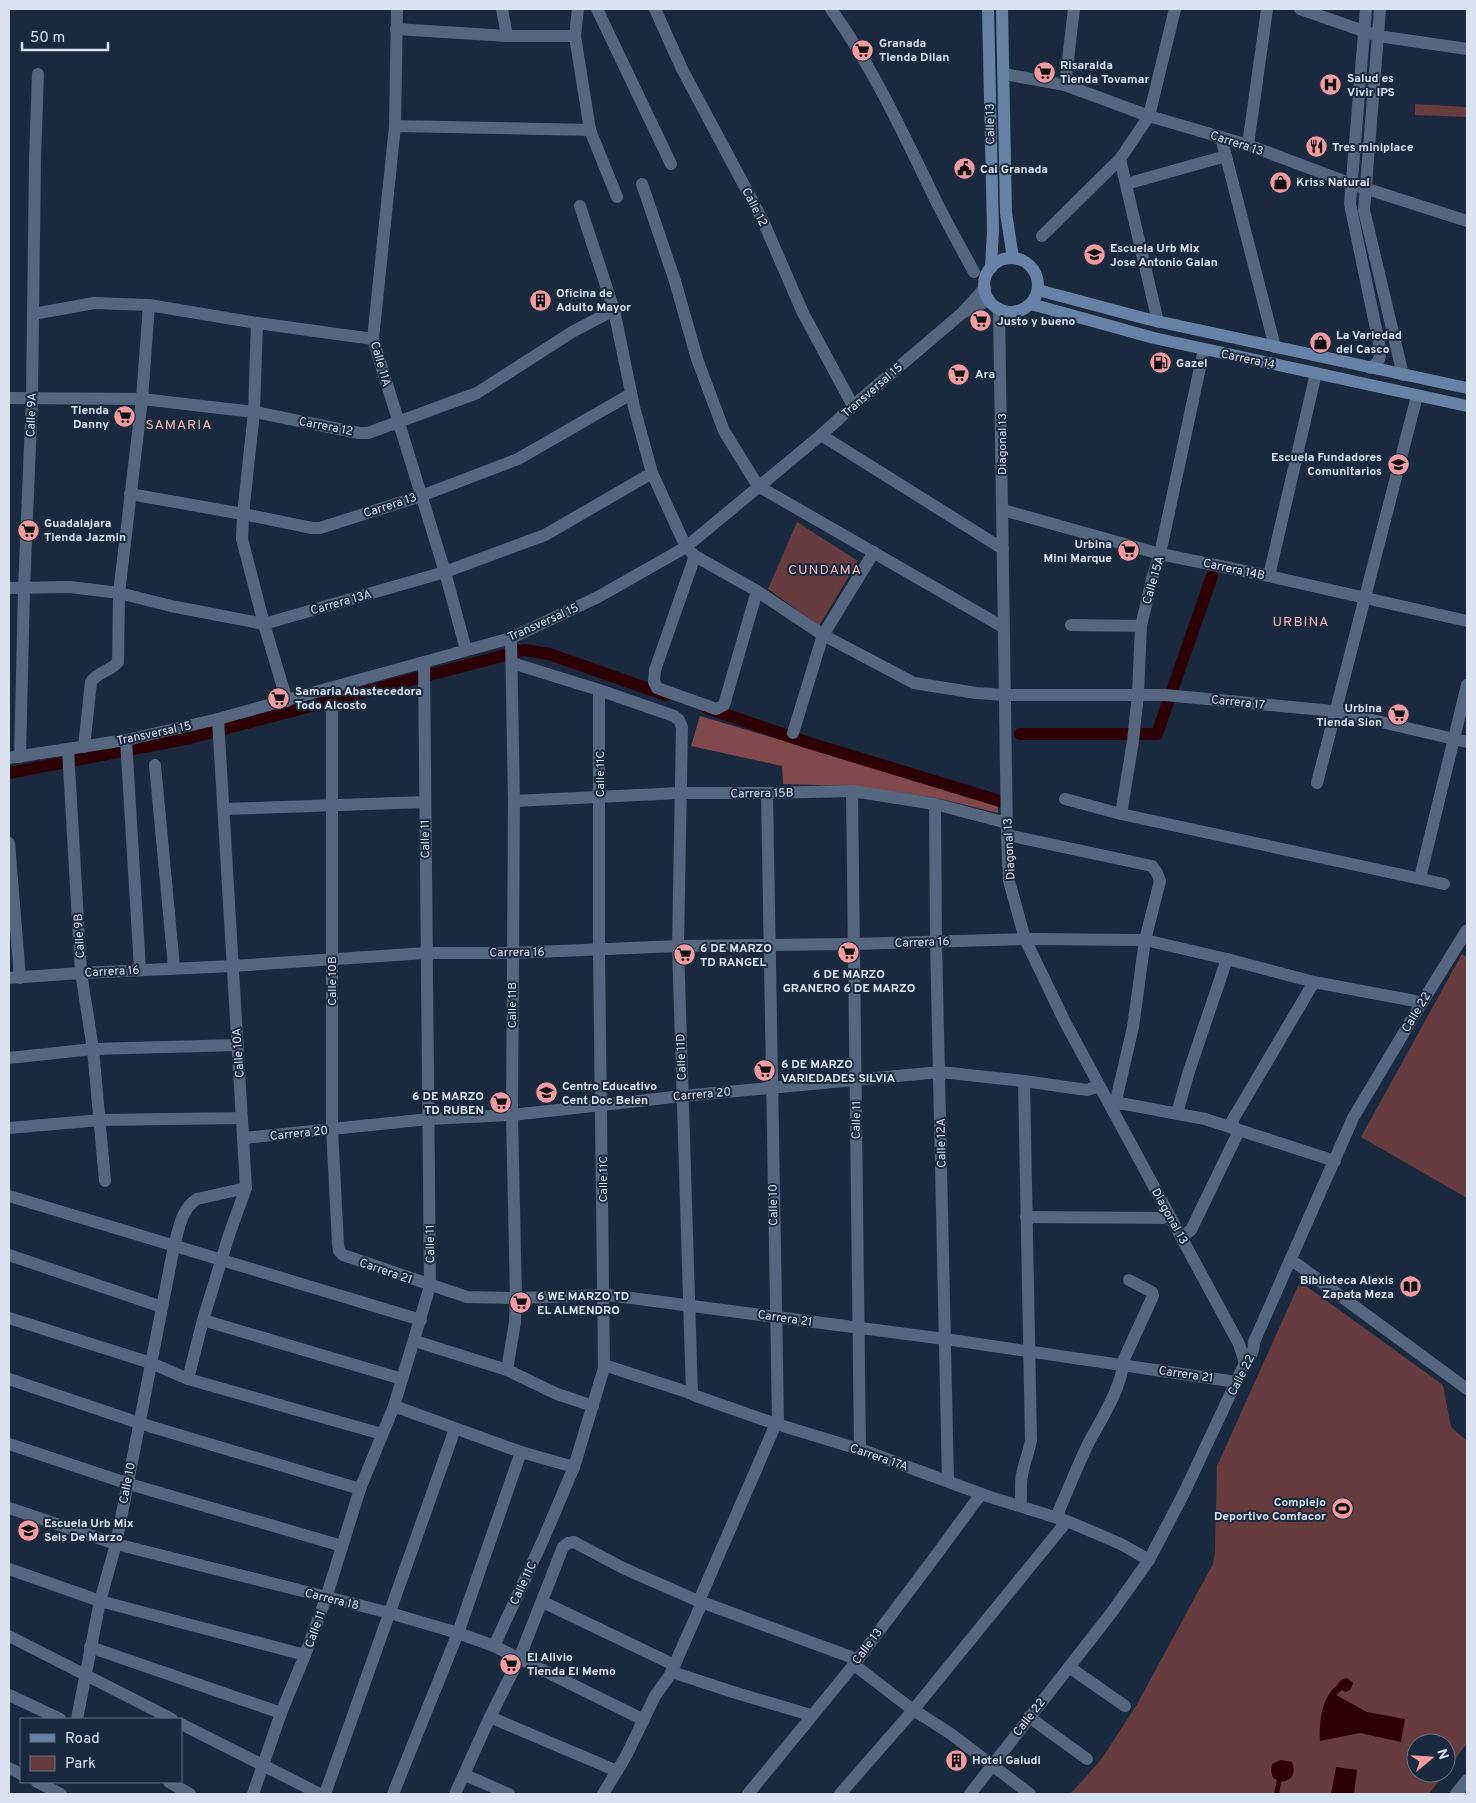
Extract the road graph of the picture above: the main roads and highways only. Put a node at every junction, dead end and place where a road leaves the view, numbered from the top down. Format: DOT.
graph roads {
  1 [pos="988,9"];
  2 [pos="1002,9"];
  3 [pos="1013,258"];
  4 [pos="990,268"];
  5 [pos="1038,290"];
  6 [pos="1031,304"];
  7 [pos="1467,388"];
  8 [pos="1467,406"];
  1 -- 4 [label="main road, Calle 13"];
  2 -- 3 [label="main road, Calle 13"];
  3 -- 4 [label="main road"];
  3 -- 5 [label="main road"];
  4 -- 6 [label="main road"];
  5 -- 6 [label="main road"];
  5 -- 7 [label="main road, Carrera 14"];
  6 -- 8 [label="main road, Carrera 14"];
}
